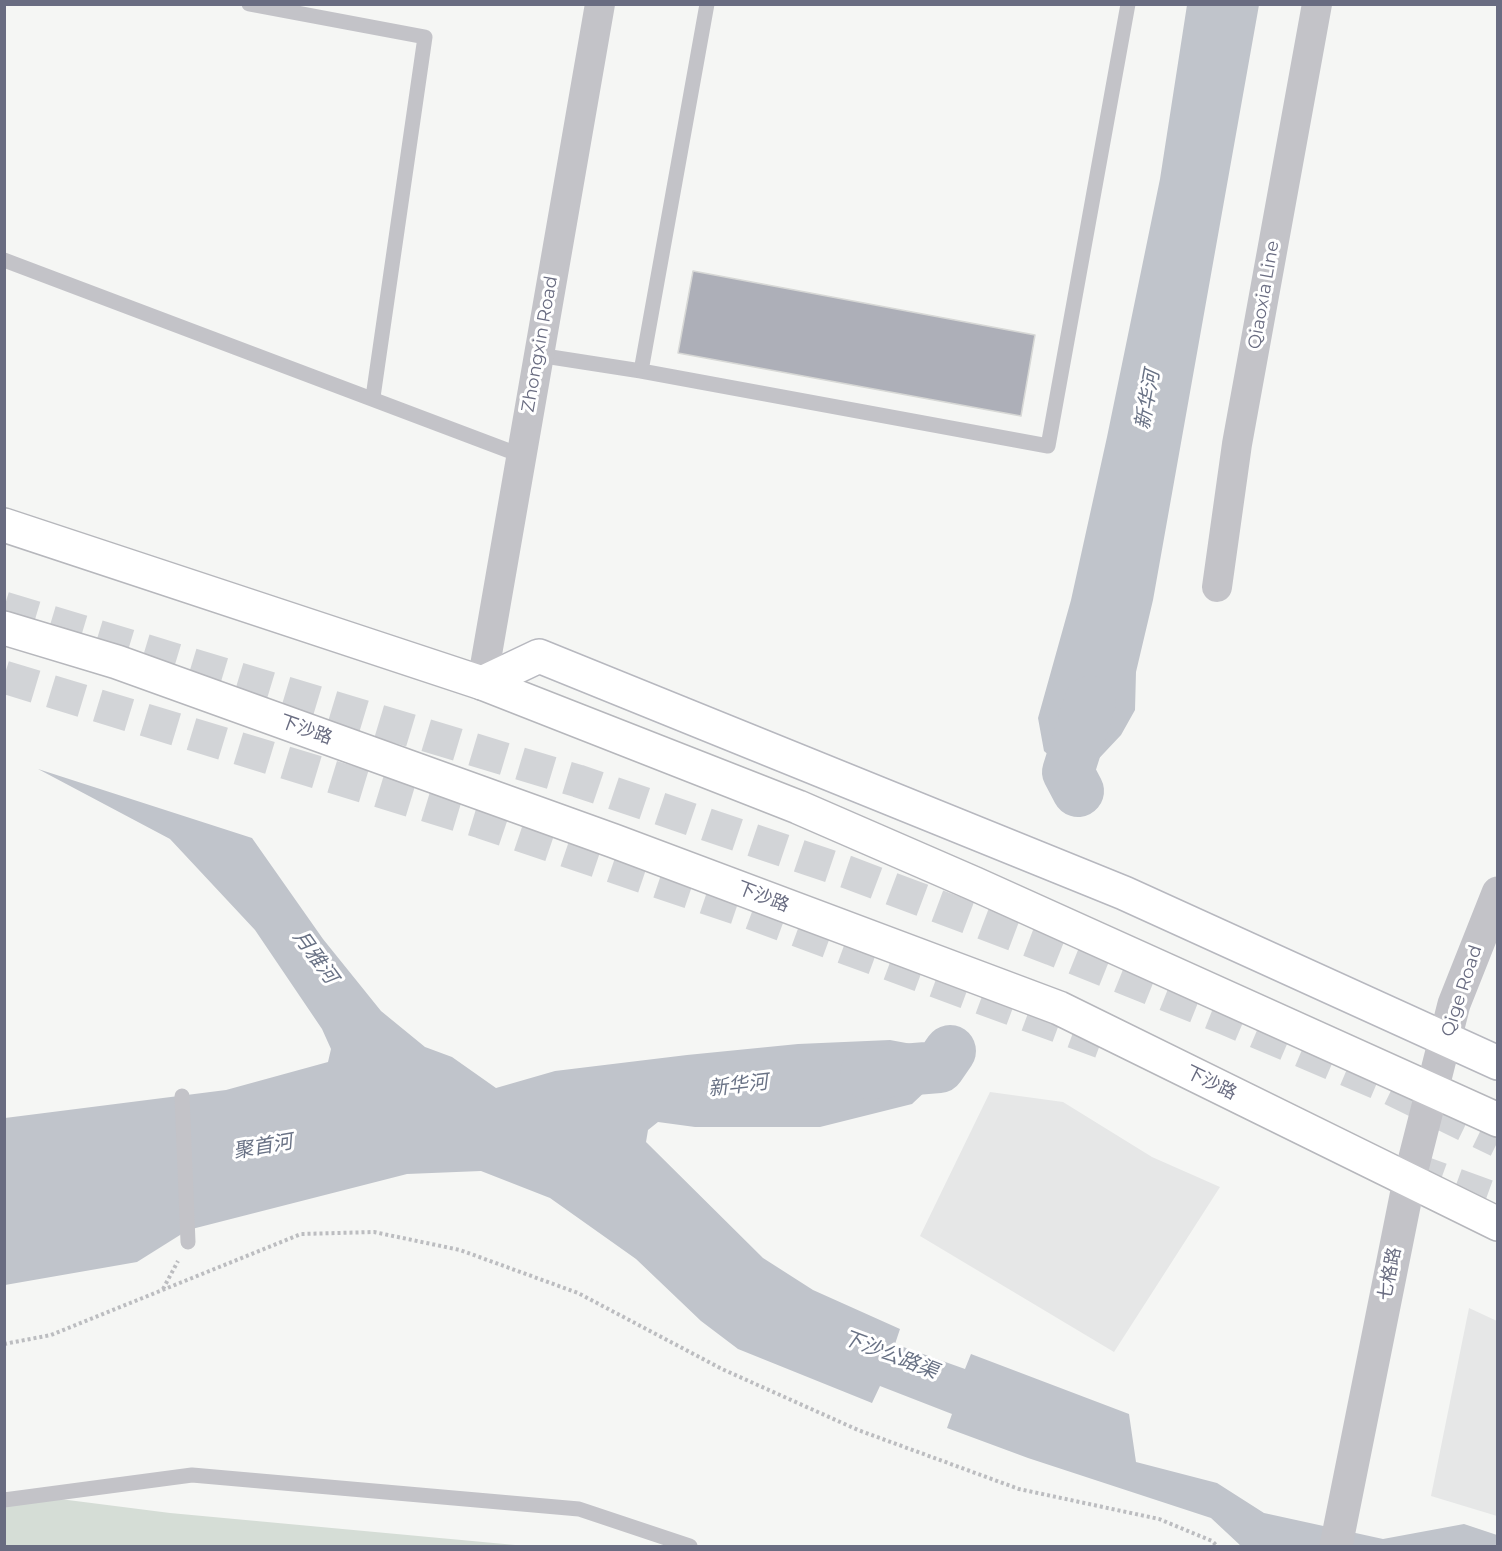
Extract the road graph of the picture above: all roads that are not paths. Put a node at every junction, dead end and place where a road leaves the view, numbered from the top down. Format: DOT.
graph roads {
  1 [pos="249,4"];
  2 [pos="600,4"];
  3 [pos="707,4"];
  4 [pos="1128,4"];
  5 [pos="1317,4"];
  6 [pos="4,260"];
  7 [pos="538,355"];
  8 [pos="641,371"];
  9 [pos="373,397"];
  10 [pos="520,455"];
  11 [pos="4,525"];
  12 [pos="1216,587"];
  13 [pos="4,628"];
  14 [pos="482,683"];
  15 [pos="1497,893"];
  16 [pos="1445,1039"];
  17 [pos="1497,1063"];
  18 [pos="1433,1090"];
  19 [pos="182,1096"];
  20 [pos="1497,1120"];
  21 [pos="1409,1181"];
  22 [pos="1497,1224"];
  23 [pos="188,1242"];
  24 [pos="4,1500"];
  25 [pos="690,1546"];
  26 [pos="1336,1546"];
  1 -- 9 [label="lane"];
  2 -- 7 [label="street, Zhongxin Road"];
  3 -- 8 [label="lane"];
  4 -- 8 [label="lane"];
  5 -- 12 [label="street, Qiaoxia Line"];
  6 -- 9 [label="lane"];
  7 -- 8 [label="lane"];
  7 -- 10 [label="street, Zhongxin Road"];
  9 -- 10 [label="lane"];
  10 -- 14 [label="street, Zhongxin Road"];
  11 -- 14 [label="main road"];
  13 -- 21 [label="main road, 下沙路"];
  14 -- 16 [label="main road"];
  14 -- 18 [label="main road"];
  15 -- 16 [label="street, Qige Road"];
  16 -- 17 [label="main road"];
  16 -- 18 [label="street, Qige Road"];
  18 -- 20 [label="main road"];
  18 -- 21 [label="street, 七格路"];
  19 -- 23 [label="lane"];
  21 -- 22 [label="main road, 下沙路"];
  21 -- 26 [label="street, 七格路"];
  24 -- 25 [label="lane"];
}
